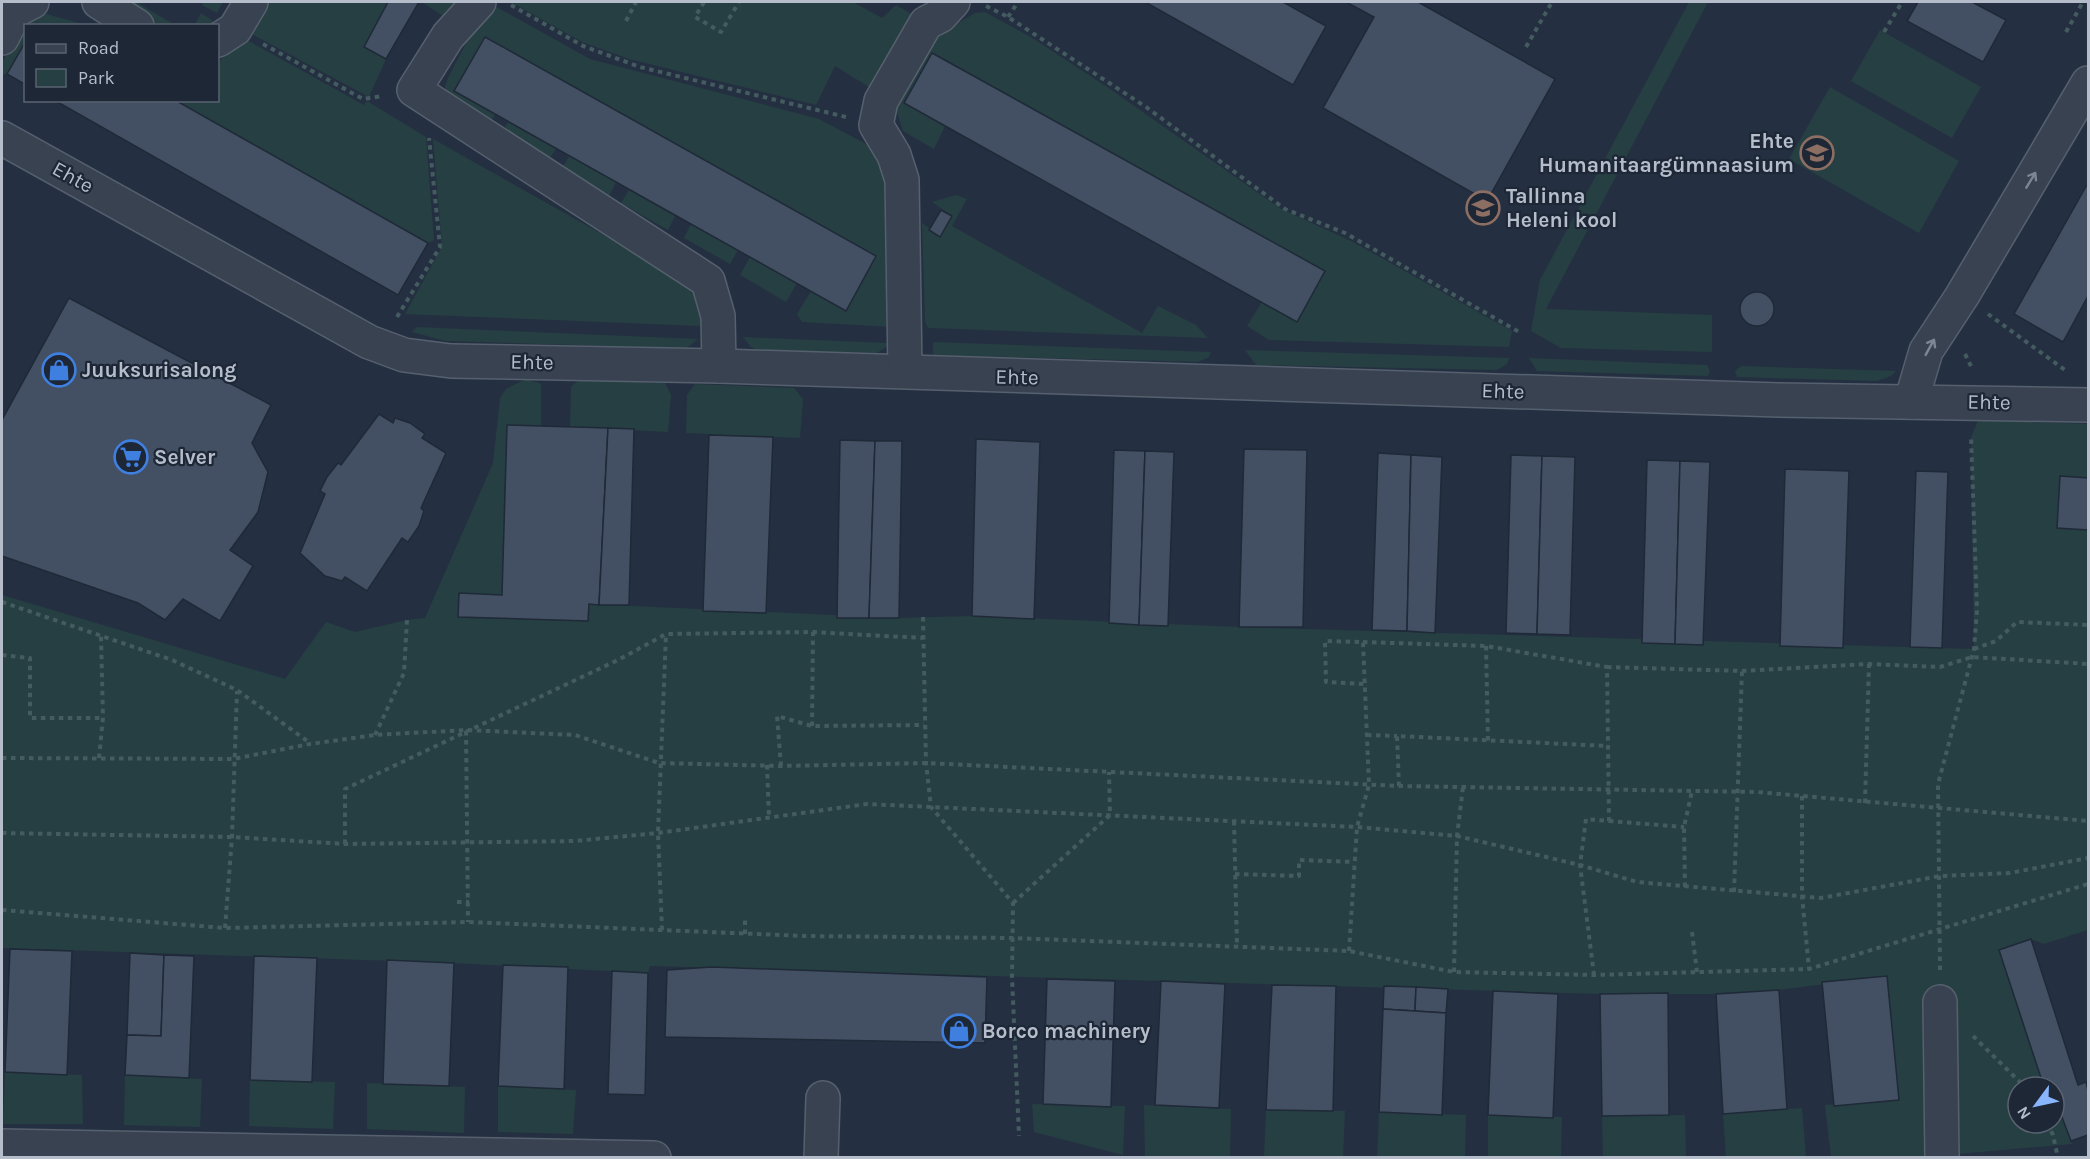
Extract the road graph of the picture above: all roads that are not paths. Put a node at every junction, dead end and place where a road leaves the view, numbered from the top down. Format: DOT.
graph roads {
  1 [pos="32,2"];
  2 [pos="99,2"];
  3 [pos="479,2"];
  4 [pos="967,3"];
  5 [pos="134,24"];
  6 [pos="2,38"];
  7 [pos="2088,83"];
  8 [pos="2,138"];
  9 [pos="719,366"];
  10 [pos="905,371"];
  11 [pos="1911,402"];
  12 [pos="2088,405"];
  13 [pos="1940,1002"];
  14 [pos="823,1098"];
  15 [pos="2,1146"];
  16 [pos="426,1156"];
  17 [pos="654,1158"];
  18 [pos="821,1158"];
  19 [pos="1942,1158"];
  1 -- 6 [label="street"];
  2 -- 5 [label="street"];
  3 -- 9 [label="street"];
  4 -- 10 [label="street"];
  11 -- 7 [label="street, one-way"];
  8 -- 9 [label="street, Ehte"];
  9 -- 10 [label="street, Ehte"];
  10 -- 11 [label="street, Ehte"];
  11 -- 12 [label="street, Ehte"];
  13 -- 19 [label="street"];
  14 -- 18 [label="street"];
  15 -- 16 [label="street"];
  16 -- 17 [label="street"];
}
